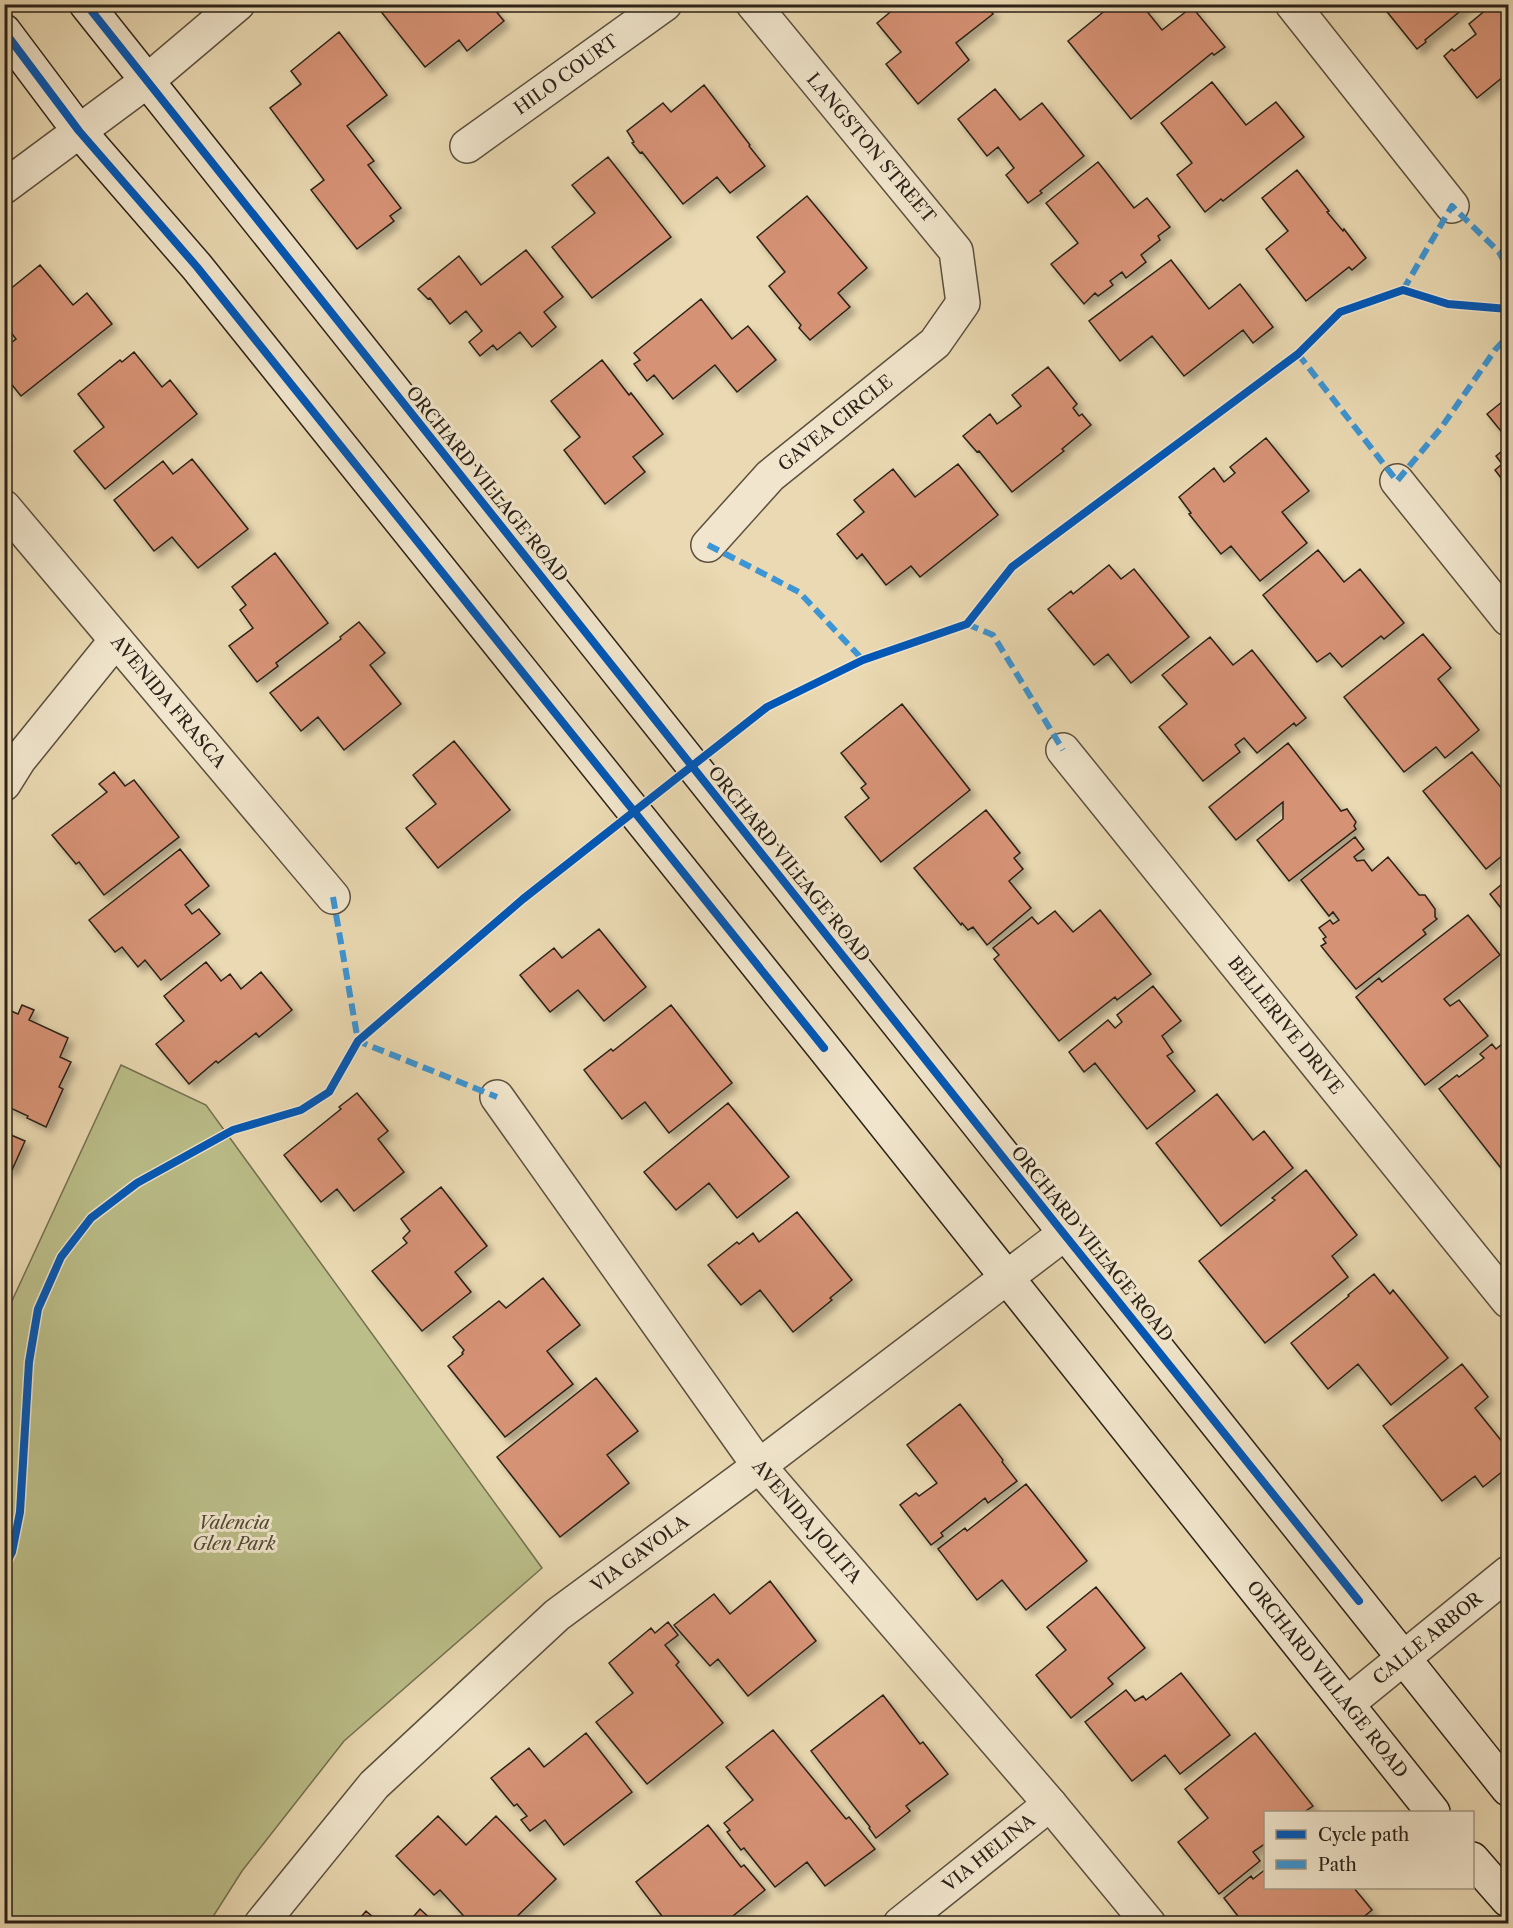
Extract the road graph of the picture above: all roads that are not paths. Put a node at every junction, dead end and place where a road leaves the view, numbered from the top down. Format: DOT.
graph roads {
  1 [pos="86,4"];
  2 [pos="238,4"];
  3 [pos="665,4"];
  4 [pos="753,4"];
  5 [pos="1292,4"];
  6 [pos="4,31"];
  7 [pos="147,81"];
  8 [pos="79,131"];
  9 [pos="467,146"];
  10 [pos="4,187"];
  11 [pos="1452,206"];
  12 [pos="963,303"];
  13 [pos="1397,481"];
  14 [pos="4,507"];
  15 [pos="708,545"];
  16 [pos="1509,620"];
  17 [pos="116,640"];
  18 [pos="1063,750"];
  19 [pos="4,784"];
  20 [pos="333,897"];
  21 [pos="497,1097"];
  22 [pos="1064,1234"];
  23 [pos="1008,1278"];
  24 [pos="1509,1301"];
  25 [pos="759,1466"];
  26 [pos="1509,1573"];
  27 [pos="1404,1659"];
  28 [pos="1347,1704"];
  29 [pos="1509,1789"];
  30 [pos="1050,1804"];
  31 [pos="1432,1811"];
  32 [pos="1474,1860"];
  33 [pos="1509,1900"];
  34 [pos="261,1923"];
  35 [pos="900,1923"];
  36 [pos="1149,1923"];
  1 -- 7 [label="street, ORCHARD VILLAGE ROAD"];
  2 -- 7 [label="street"];
  3 -- 9 [label="street, HILO COURT"];
  4 -- 12 [label="street, LANGSTON STREET"];
  5 -- 11 [label="street"];
  6 -- 8 [label="street, ORCHARD VILLAGE ROAD"];
  7 -- 8 [label="street"];
  7 -- 22 [label="street, ORCHARD VILLAGE ROAD"];
  8 -- 10 [label="street"];
  8 -- 23 [label="street, ORCHARD VILLAGE ROAD"];
  12 -- 15 [label="street, GAVEA CIRCLE"];
  13 -- 16 [label="street"];
  14 -- 17 [label="street, AVENIDA FRASCA"];
  17 -- 19 [label="street"];
  17 -- 20 [label="street, AVENIDA FRASCA"];
  18 -- 24 [label="street, BELLERIVE DRIVE"];
  21 -- 25 [label="street, AVENIDA JOLITA"];
  22 -- 23 [label="street, VIA GAVOLA"];
  22 -- 27 [label="street, ORCHARD VILLAGE ROAD"];
  23 -- 25 [label="street, VIA GAVOLA"];
  23 -- 28 [label="street, ORCHARD VILLAGE ROAD"];
  25 -- 30 [label="street, AVENIDA JOLITA"];
  25 -- 34 [label="street, VIA GAVOLA"];
  26 -- 27 [label="street, CALLE ARBOR"];
  27 -- 28 [label="street, CALLE ARBOR"];
  27 -- 29 [label="street, ORCHARD VILLAGE ROAD"];
  28 -- 31 [label="street, ORCHARD VILLAGE ROAD"];
  30 -- 35 [label="street, VIA HELINA"];
  30 -- 36 [label="street, AVENIDA JOLITA"];
  32 -- 33 [label="street"];
}
